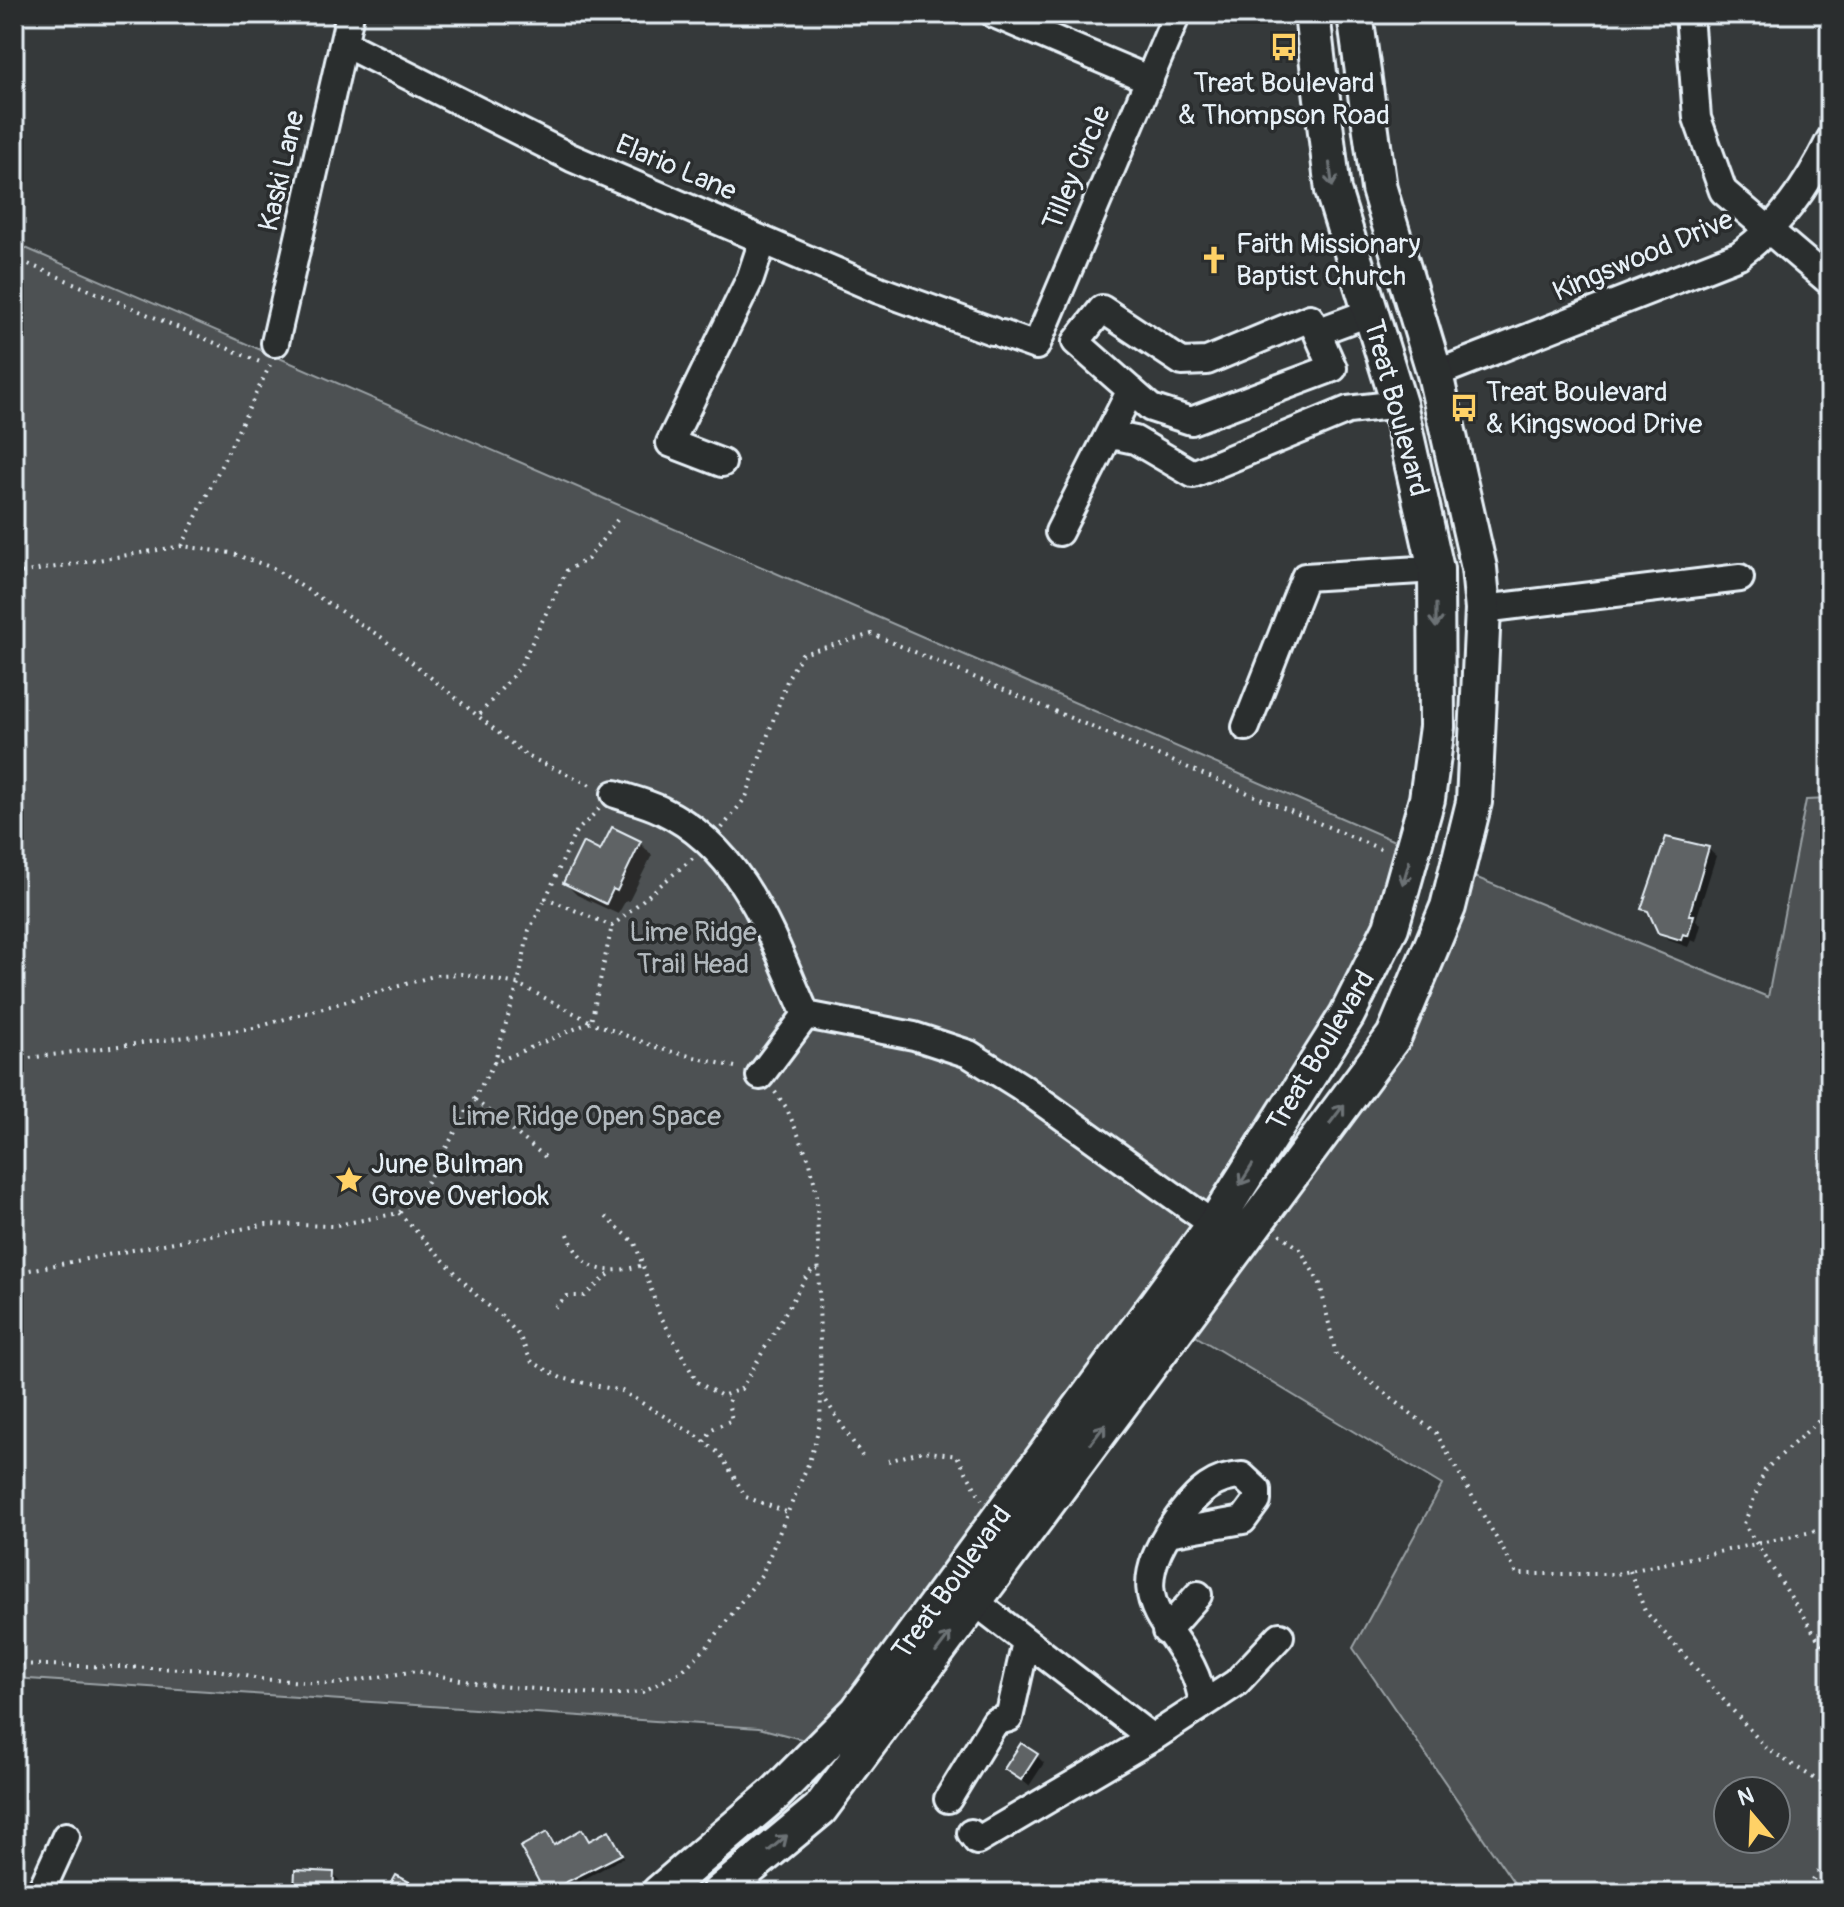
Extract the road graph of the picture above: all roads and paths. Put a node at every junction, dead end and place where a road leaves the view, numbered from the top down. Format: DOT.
graph roads {
  1 [pos="350,14"];
  2 [pos="994,14"];
  3 [pos="1177,14"];
  4 [pos="1312,14"];
  5 [pos="1355,14"];
  6 [pos="1689,14"];
  7 [pos="345,44"];
  8 [pos="1150,80"];
  9 [pos="1830,140"];
  10 [pos="1345,230"];
  11 [pos="1769,233"];
  12 [pos="763,240"];
  13 [pos="14,258"];
  14 [pos="1830,282"];
  15 [pos="1371,312"];
  16 [pos="1317,332"];
  17 [pos="1036,346"];
  18 [pos="273,354"];
  19 [pos="1435,374"];
  20 [pos="1131,390"];
  21 [pos="1399,404"];
  22 [pos="1111,435"];
  23 [pos="722,463"];
  24 [pos="617,520"];
  25 [pos="1059,532"];
  26 [pos="182,546"];
  27 [pos="1435,563"];
  28 [pos="14,574"];
  29 [pos="1740,578"];
  30 [pos="1483,609"];
  31 [pos="480,714"];
  32 [pos="1246,727"];
  33 [pos="615,794"];
  34 [pos="709,844"];
  35 [pos="1409,862"];
  36 [pos="546,898"];
  37 [pos="612,926"];
  38 [pos="518,984"];
  39 [pos="806,1015"];
  40 [pos="591,1022"];
  41 [pos="14,1060"];
  42 [pos="494,1063"];
  43 [pos="760,1076"];
  44 [pos="475,1100"];
  45 [pos="549,1160"];
  46 [pos="399,1213"];
  47 [pos="606,1217"];
  48 [pos="1259,1219"];
  49 [pos="1214,1225"];
  50 [pos="568,1234"];
  51 [pos="643,1265"];
  52 [pos="821,1270"];
  53 [pos="613,1271"];
  54 [pos="14,1273"];
  55 [pos="555,1307"];
  56 [pos="821,1393"];
  57 [pos="731,1395"];
  58 [pos="1830,1410"];
  59 [pos="704,1442"];
  60 [pos="862,1456"];
  61 [pos="888,1461"];
  62 [pos="987,1509"];
  63 [pos="789,1513"];
  64 [pos="1830,1528"];
  65 [pos="1168,1533"];
  66 [pos="1755,1544"];
  67 [pos="1630,1571"];
  68 [pos="1198,1595"];
  69 [pos="974,1601"];
  70 [pos="1166,1631"];
  71 [pos="1280,1636"];
  72 [pos="1026,1642"];
  73 [pos="1830,1658"];
  74 [pos="14,1664"];
  75 [pos="1203,1704"];
  76 [pos="1152,1738"];
  77 [pos="1830,1788"];
  78 [pos="948,1799"];
  79 [pos="971,1833"];
  80 [pos="66,1836"];
  81 [pos="1830,1854"];
  82 [pos="40,1893"];
  83 [pos="659,1893"];
  84 [pos="719,1893"];
  85 [pos="1804,1893"];
  1 -- 7 [label="street, Kaski Lane"];
  2 -- 8 [label="street"];
  3 -- 8 [label="street, Tilley Circle"];
  4 -- 10 [label="main road, Treat Boulevard, one-way"];
  5 -- 19 [label="main road, Treat Boulevard"];
  6 -- 11 [label="street"];
  7 -- 12 [label="street, Elario Lane"];
  7 -- 18 [label="street, Kaski Lane"];
  8 -- 17 [label="street, Tilley Circle"];
  9 -- 11 [label="street, Kingswood Drive"];
  10 -- 15 [label="main road, Treat Boulevard"];
  10 -- 19 [label="main road"];
  11 -- 14 [label="street"];
  11 -- 19 [label="street, Kingswood Drive"];
  12 -- 17 [label="street, Elario Lane"];
  12 -- 23 [label="street"];
  13 -- 18 [label="path"];
  15 -- 16 [label="street"];
  15 -- 21 [label="main road, Treat Boulevard"];
  16 -- 20 [label="street"];
  16 -- 20 [label="street"];
  18 -- 26 [label="path"];
  19 -- 27 [label="main road"];
  19 -- 30 [label="main road, Treat Boulevard"];
  20 -- 22 [label="street"];
  21 -- 22 [label="street"];
  21 -- 27 [label="main road, Treat Boulevard"];
  22 -- 25 [label="street"];
  24 -- 31 [label="path"];
  26 -- 28 [label="path"];
  26 -- 31 [label="path"];
  27 -- 32 [label="street"];
  27 -- 35 [label="main road, Treat Boulevard, one-way"];
  29 -- 30 [label="street"];
  48 -- 30 [label="main road, Treat Boulevard, one-way"];
  31 -- 33 [label="path"];
  33 -- 34 [label="street"];
  33 -- 36 [label="path"];
  34 -- 35 [label="path"];
  34 -- 37 [label="path"];
  34 -- 39 [label="street"];
  35 -- 49 [label="main road, Treat Boulevard, one-way"];
  36 -- 37 [label="path"];
  36 -- 38 [label="path"];
  37 -- 40 [label="path"];
  38 -- 40 [label="path"];
  38 -- 41 [label="path"];
  38 -- 42 [label="path"];
  39 -- 43 [label="street"];
  39 -- 49 [label="street"];
  40 -- 42 [label="path"];
  40 -- 43 [label="path"];
  42 -- 44 [label="path"];
  43 -- 52 [label="path"];
  44 -- 45 [label="path"];
  44 -- 46 [label="path"];
  46 -- 54 [label="path"];
  46 -- 59 [label="path"];
  47 -- 51 [label="path"];
  48 -- 67 [label="path"];
  69 -- 48 [label="main road, Treat Boulevard, one-way"];
  49 -- 83 [label="main road, Treat Boulevard"];
  50 -- 53 [label="path"];
  51 -- 53 [label="path"];
  51 -- 57 [label="path"];
  52 -- 56 [label="path"];
  52 -- 57 [label="path"];
  53 -- 55 [label="path"];
  56 -- 60 [label="path"];
  56 -- 63 [label="path"];
  57 -- 59 [label="path"];
  58 -- 66 [label="path"];
  59 -- 63 [label="path"];
  61 -- 62 [label="path"];
  63 -- 74 [label="path"];
  64 -- 66 [label="path"];
  65 -- 70 [label="street"];
  66 -- 67 [label="path"];
  66 -- 73 [label="path"];
  67 -- 77 [label="path"];
  68 -- 70 [label="street"];
  69 -- 72 [label="street"];
  84 -- 69 [label="main road, Treat Boulevard, one-way"];
  70 -- 75 [label="street"];
  71 -- 75 [label="street"];
  72 -- 76 [label="street"];
  72 -- 78 [label="street"];
  75 -- 76 [label="street"];
  76 -- 79 [label="street"];
  80 -- 82 [label="street"];
  81 -- 85 [label="path"];
}
